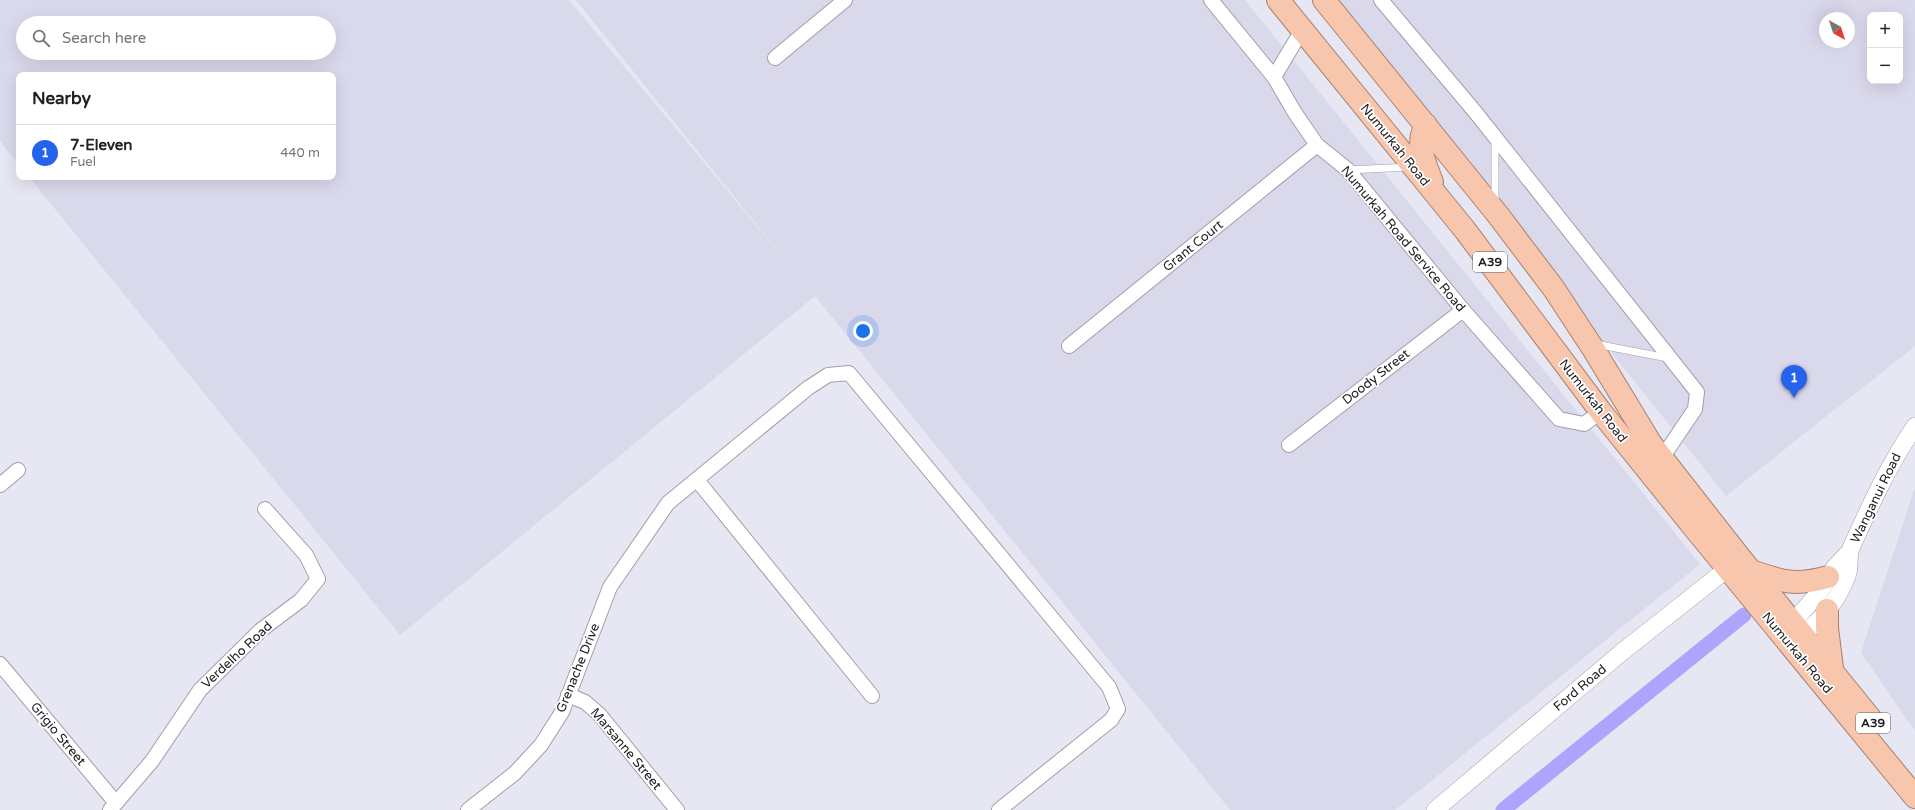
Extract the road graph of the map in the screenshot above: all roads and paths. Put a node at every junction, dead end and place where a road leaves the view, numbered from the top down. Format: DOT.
graph roads {
  1 [pos="845,0"];
  2 [pos="1211,0"];
  3 [pos="1278,0"];
  4 [pos="1324,0"];
  5 [pos="1381,0"];
  6 [pos="1302,30"];
  7 [pos="775,58"];
  8 [pos="1274,77"];
  9 [pos="1426,125"];
  10 [pos="1495,138"];
  11 [pos="1317,145"];
  12 [pos="1413,167"];
  13 [pos="1348,170"];
  14 [pos="1440,199"];
  15 [pos="1498,215"];
  16 [pos="1463,310"];
  17 [pos="1589,343"];
  18 [pos="1069,346"];
  19 [pos="1670,358"];
  20 [pos="1621,395"];
  21 [pos="1601,412"];
  22 [pos="1915,426"];
  23 [pos="1289,444"];
  24 [pos="1662,458"];
  25 [pos="18,470"];
  26 [pos="697,480"];
  27 [pos="0,485"];
  28 [pos="265,509"];
  29 [pos="1850,551"];
  30 [pos="1740,566"];
  31 [pos="1828,577"];
  32 [pos="1827,610"];
  33 [pos="1792,633"];
  34 [pos="0,664"];
  35 [pos="1833,670"];
  36 [pos="568,694"];
  37 [pos="872,696"];
  38 [pos="1915,774"];
  39 [pos="1915,797"];
  40 [pos="113,807"];
  41 [pos="468,810"];
  42 [pos="677,810"];
  43 [pos="999,810"];
  44 [pos="1434,810"];
  1 -- 7 [label="street"];
  2 -- 8 [label="street, Numurkah Road Service Road"];
  3 -- 6 [label="highway, Numurkah Road / A39"];
  4 -- 9 [label="highway, Numurkah Road / A39"];
  5 -- 10 [label="street"];
  6 -- 8 [label="street"];
  6 -- 12 [label="highway, Numurkah Road / A39"];
  8 -- 11 [label="street, Numurkah Road Service Road"];
  9 -- 14 [label="highway"];
  9 -- 15 [label="highway, Numurkah Road / A39"];
  10 -- 15 [label="lane"];
  10 -- 19 [label="street"];
  11 -- 13 [label="street, Numurkah Road Service Road"];
  11 -- 18 [label="street, Grant Court"];
  12 -- 13 [label="lane"];
  12 -- 14 [label="highway, Numurkah Road / A39"];
  13 -- 16 [label="street, Numurkah Road Service Road"];
  14 -- 21 [label="highway, Numurkah Road / A39"];
  15 -- 17 [label="highway, Numurkah Road / A39"];
  16 -- 21 [label="street, Numurkah Road Service Road"];
  16 -- 23 [label="street, Doody Street"];
  17 -- 19 [label="lane"];
  17 -- 20 [label="highway, Numurkah Road / A39"];
  19 -- 24 [label="street"];
  20 -- 21 [label="highway"];
  20 -- 24 [label="highway, Numurkah Road / A39"];
  21 -- 30 [label="highway, Numurkah Road / A39"];
  22 -- 29 [label="street, Wanganui Road"];
  24 -- 30 [label="highway, Numurkah Road / A39"];
  25 -- 27 [label="street"];
  26 -- 36 [label="street, Grenache Drive"];
  26 -- 37 [label="street"];
  26 -- 43 [label="street, Grenache Drive"];
  28 -- 40 [label="street, Verdelho Road"];
  29 -- 31 [label="street, Wanganui Road"];
  29 -- 32 [label="street, Wanganui Road"];
  30 -- 31 [label="highway"];
  30 -- 33 [label="highway, Numurkah Road / A39"];
  30 -- 44 [label="street, Ford Road"];
  31 -- 33 [label="street, Wanganui Road"];
  32 -- 33 [label="street, Wanganui Road"];
  32 -- 35 [label="highway"];
  33 -- 35 [label="highway, Numurkah Road / A39"];
  33 -- 39 [label="highway, Numurkah Road / A39"];
  34 -- 40 [label="street, Grigio Street"];
  35 -- 38 [label="highway, Numurkah Road / A39"];
  36 -- 41 [label="street, Grenache Drive"];
  36 -- 42 [label="street, Marsanne Street"];
}
